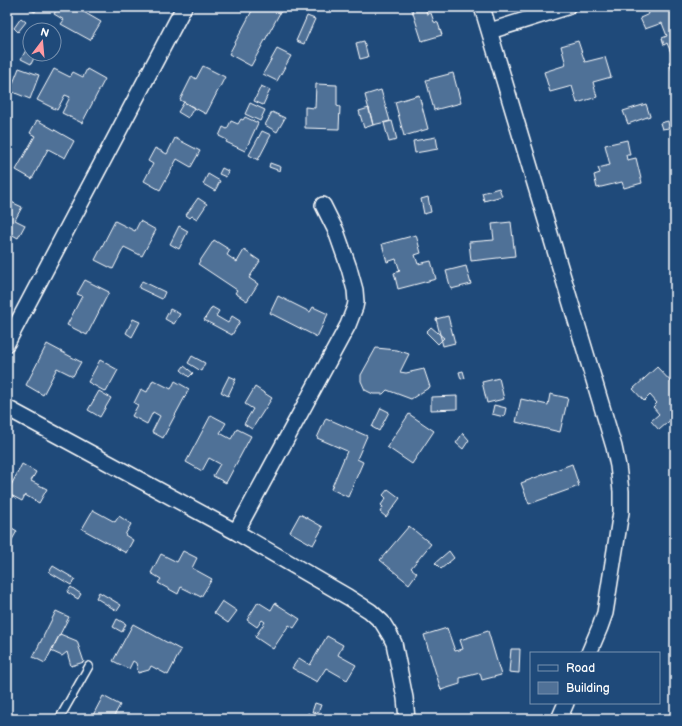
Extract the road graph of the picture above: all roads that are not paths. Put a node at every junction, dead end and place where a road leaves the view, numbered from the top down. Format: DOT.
graph roads {
  1 [pos="184,7"];
  2 [pos="482,7"];
  3 [pos="567,7"];
  4 [pos="490,32"];
  5 [pos="323,205"];
  6 [pos="7,343"];
  7 [pos="7,408"];
  8 [pos="236,532"];
  9 [pos="590,652"];
  10 [pos="89,666"];
  11 [pos="566,704"];
  12 [pos="59,719"];
  13 [pos="407,719"];
  14 [pos="559,719"];
  1 -- 6 [label="street"];
  2 -- 4 [label="street"];
  3 -- 4 [label="street"];
  4 -- 9 [label="street"];
  5 -- 8 [label="street"];
  7 -- 8 [label="street"];
  8 -- 13 [label="street"];
  10 -- 12 [label="lane"];
  11 -- 14 [label="street"];
}
